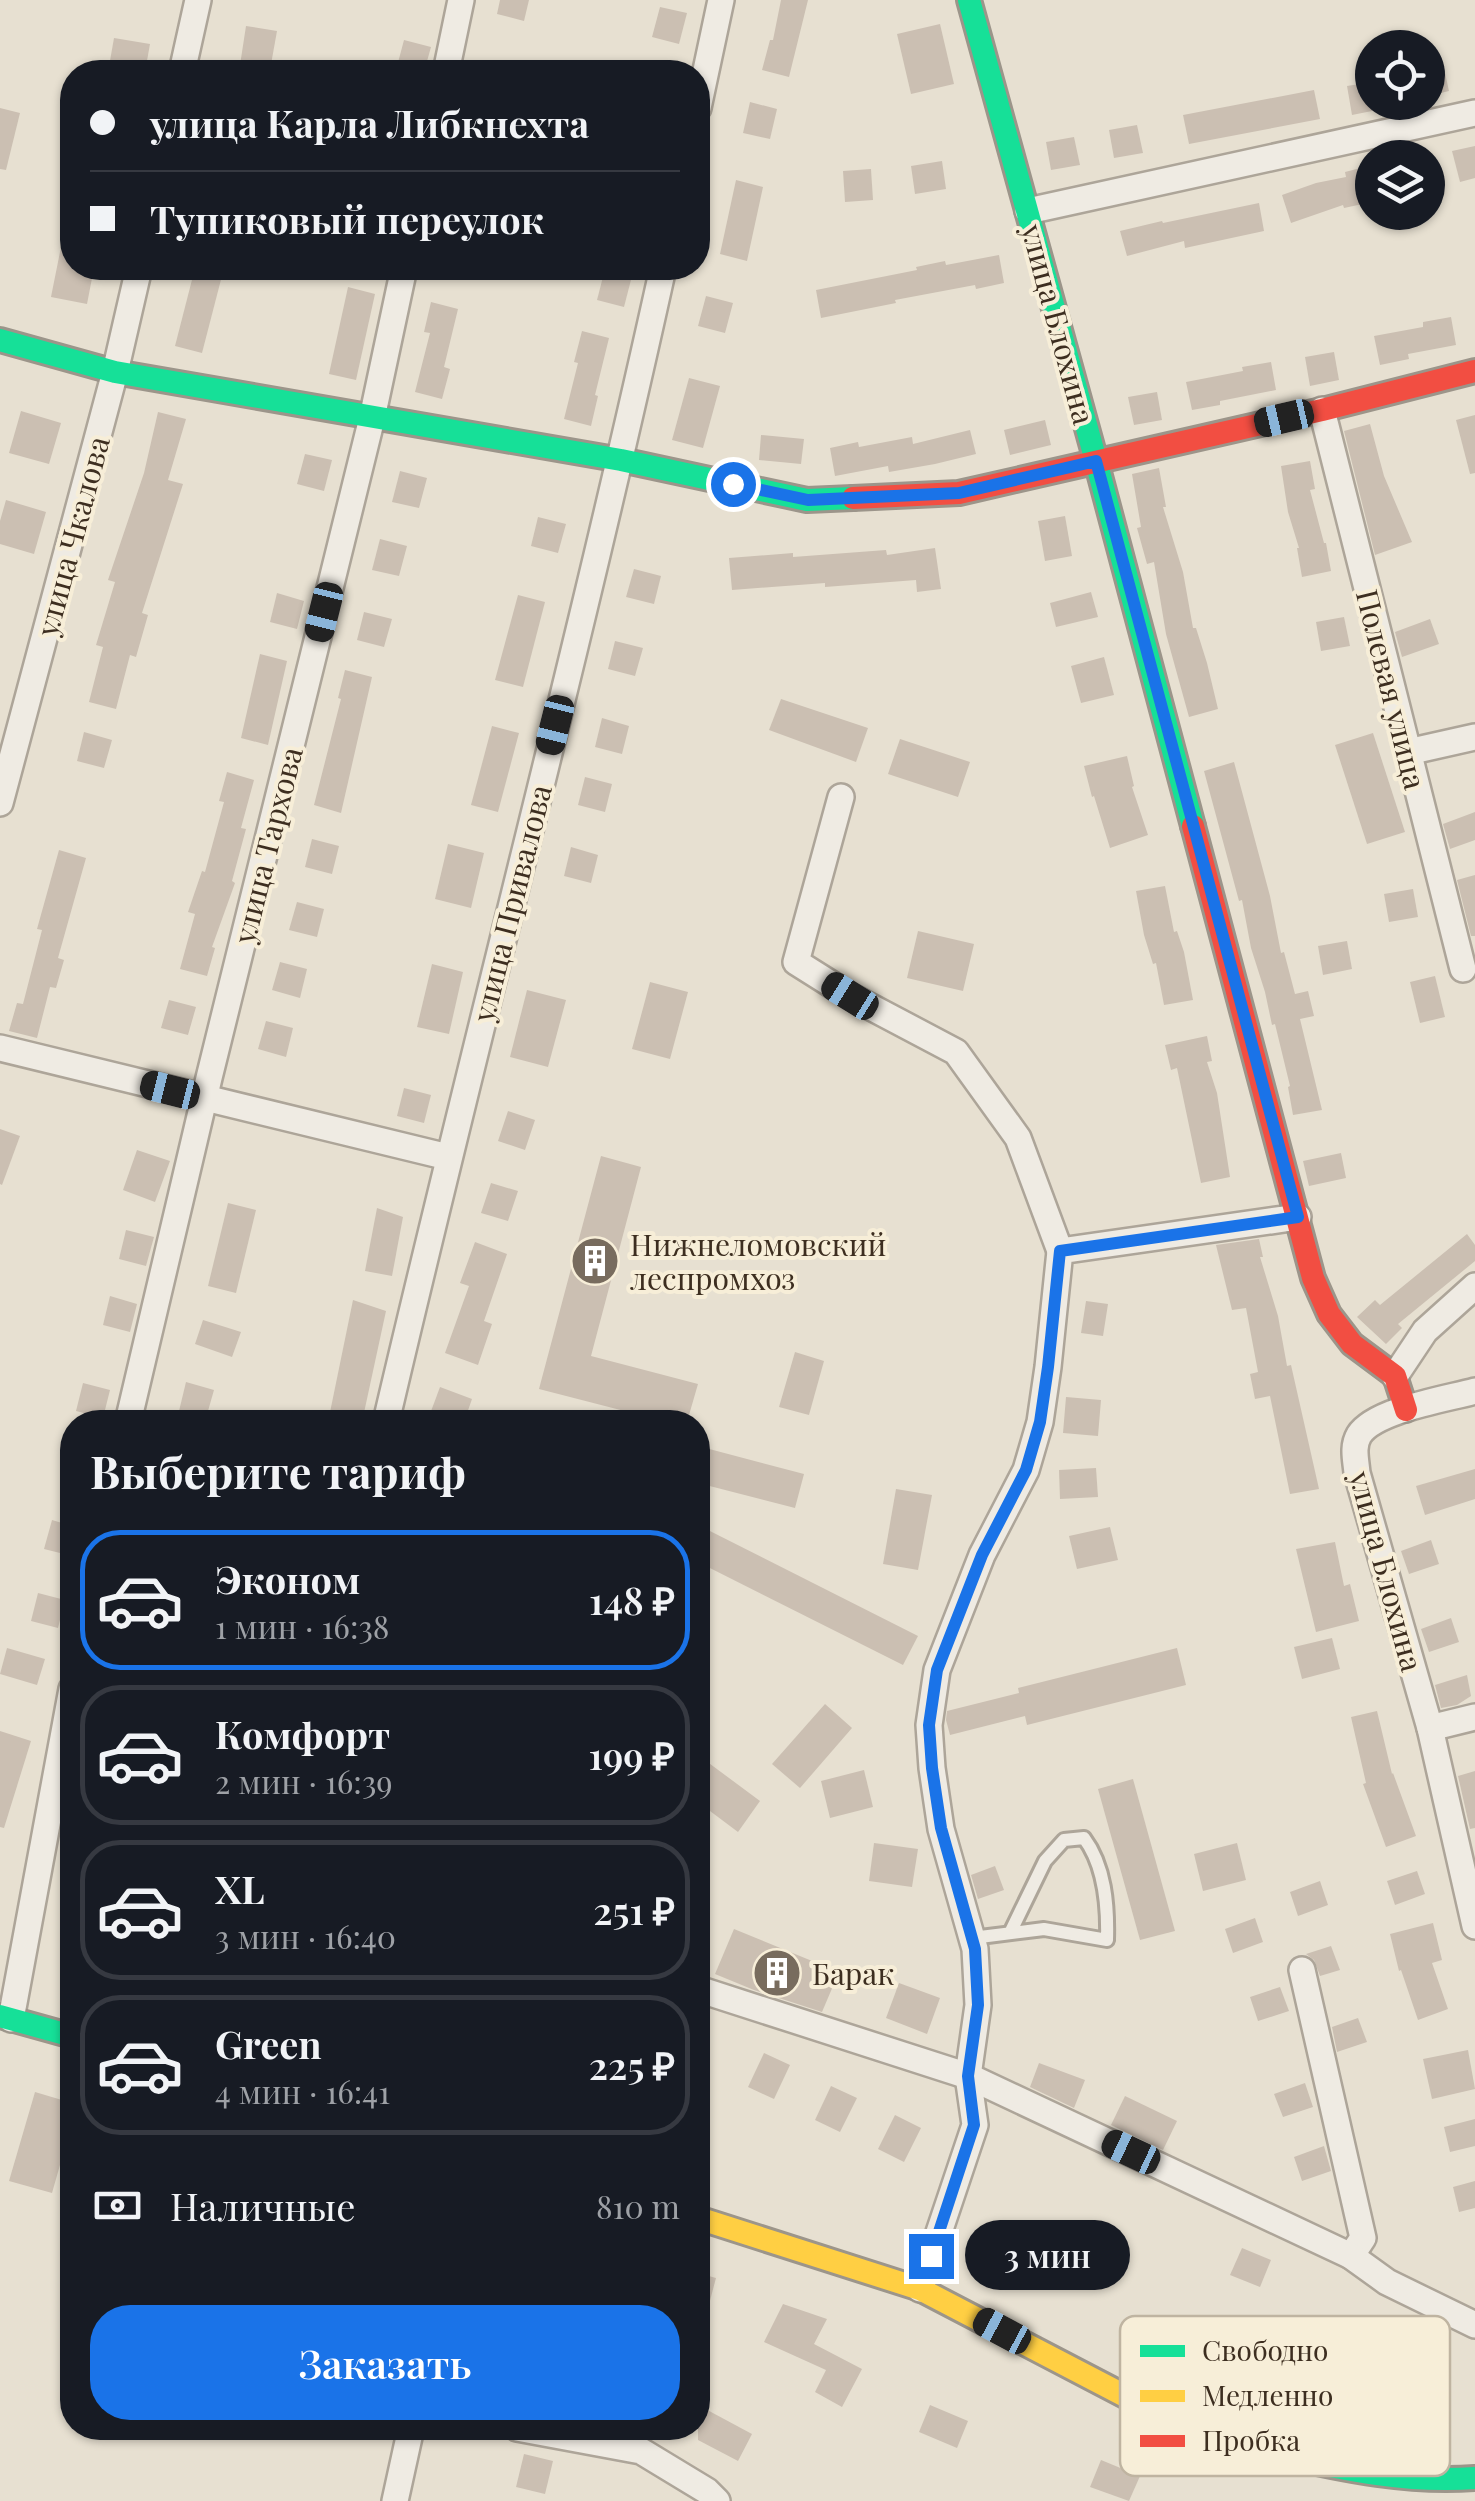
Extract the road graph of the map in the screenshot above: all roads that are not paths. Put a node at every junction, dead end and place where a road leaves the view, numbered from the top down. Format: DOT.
graph roads {
  1 [pos="198,0"];
  2 [pos="461,0"];
  3 [pos="721,0"];
  4 [pos="969,0"];
  5 [pos="185,60"];
  6 [pos="448,60"];
  7 [pos="708,60"];
  8 [pos="1475,113"];
  9 [pos="1028,211"];
  10 [pos="136,280"];
  11 [pos="401,280"];
  12 [pos="660,280"];
  13 [pos="0,340"];
  14 [pos="1475,371"];
  15 [pos="115,372"];
  16 [pos="1322,410"];
  17 [pos="372,418"];
  18 [pos="620,460"];
  19 [pos="1096,461"];
  20 [pos="1475,737"];
  21 [pos="1408,752"];
  22 [pos="841,797"];
  23 [pos="0,803"];
  24 [pos="1463,969"];
  25 [pos="0,1048"];
  26 [pos="204,1098"];
  27 [pos="448,1157"];
  28 [pos="1298,1217"];
  29 [pos="1060,1251"];
  30 [pos="1475,1286"];
  31 [pos="1395,1376"];
  32 [pos="1475,1391"];
  33 [pos="131,1410"];
  34 [pos="389,1410"];
  35 [pos="1406,1410"];
  36 [pos="1475,1718"];
  37 [pos="1430,1728"];
  38 [pos="60,1749"];
  39 [pos="1475,1926"];
  40 [pos="1010,1933"];
  41 [pos="972,1938"];
  42 [pos="1302,1970"];
  43 [pos="710,1993"];
  44 [pos="6,2017"];
  45 [pos="60,2033"];
  46 [pos="968,2076"];
  47 [pos="710,2222"];
  48 [pos="1351,2256"];
  49 [pos="920,2289"];
  50 [pos="1475,2325"];
  51 [pos="1120,2394"];
  52 [pos="408,2440"];
  53 [pos="582,2440"];
  54 [pos="1392,2476"];
  55 [pos="1475,2478"];
  56 [pos="394,2501"];
  57 [pos="717,2501"];
  1 -- 5 [label="street"];
  2 -- 6 [label="street"];
  3 -- 7 [label="street"];
  4 -- 9 [label="street, улица Блохина"];
  8 -- 9 [label="street"];
  9 -- 19 [label="street, улица Блохина"];
  10 -- 15 [label="street, улица Чкалова"];
  11 -- 17 [label="street, улица Тархова"];
  12 -- 18 [label="street, улица Привалова"];
  13 -- 15 [label="street"];
  14 -- 16 [label="street"];
  15 -- 17 [label="street"];
  15 -- 23 [label="street, улица Чкалова"];
  16 -- 19 [label="street"];
  16 -- 21 [label="street, Полевая улица"];
  17 -- 18 [label="street"];
  17 -- 26 [label="street, улица Тархова"];
  18 -- 19 [label="street"];
  18 -- 27 [label="street, улица Привалова"];
  19 -- 28 [label="street, улица Блохина"];
  20 -- 21 [label="street"];
  21 -- 24 [label="street, Полевая улица"];
  22 -- 29 [label="street"];
  25 -- 26 [label="street"];
  26 -- 27 [label="street"];
  26 -- 33 [label="street, улица Тархова"];
  27 -- 34 [label="street, улица Привалова"];
  28 -- 29 [label="street"];
  28 -- 31 [label="street, улица Блохина"];
  29 -- 41 [label="street"];
  30 -- 31 [label="street"];
  31 -- 35 [label="street"];
  32 -- 35 [label="street"];
  35 -- 37 [label="street, улица Блохина"];
  36 -- 37 [label="street"];
  37 -- 39 [label="street, улица Блохина"];
  38 -- 44 [label="street"];
  40 -- 40 [label="lane"];
  40 -- 41 [label="lane"];
  41 -- 46 [label="street"];
  42 -- 48 [label="street"];
  43 -- 46 [label="street"];
  44 -- 45 [label="street"];
  46 -- 48 [label="street"];
  46 -- 49 [label="street"];
  47 -- 49 [label="street"];
  48 -- 50 [label="street"];
  49 -- 51 [label="street"];
  52 -- 56 [label="street"];
  53 -- 57 [label="street"];
  54 -- 55 [label="street"];
}
